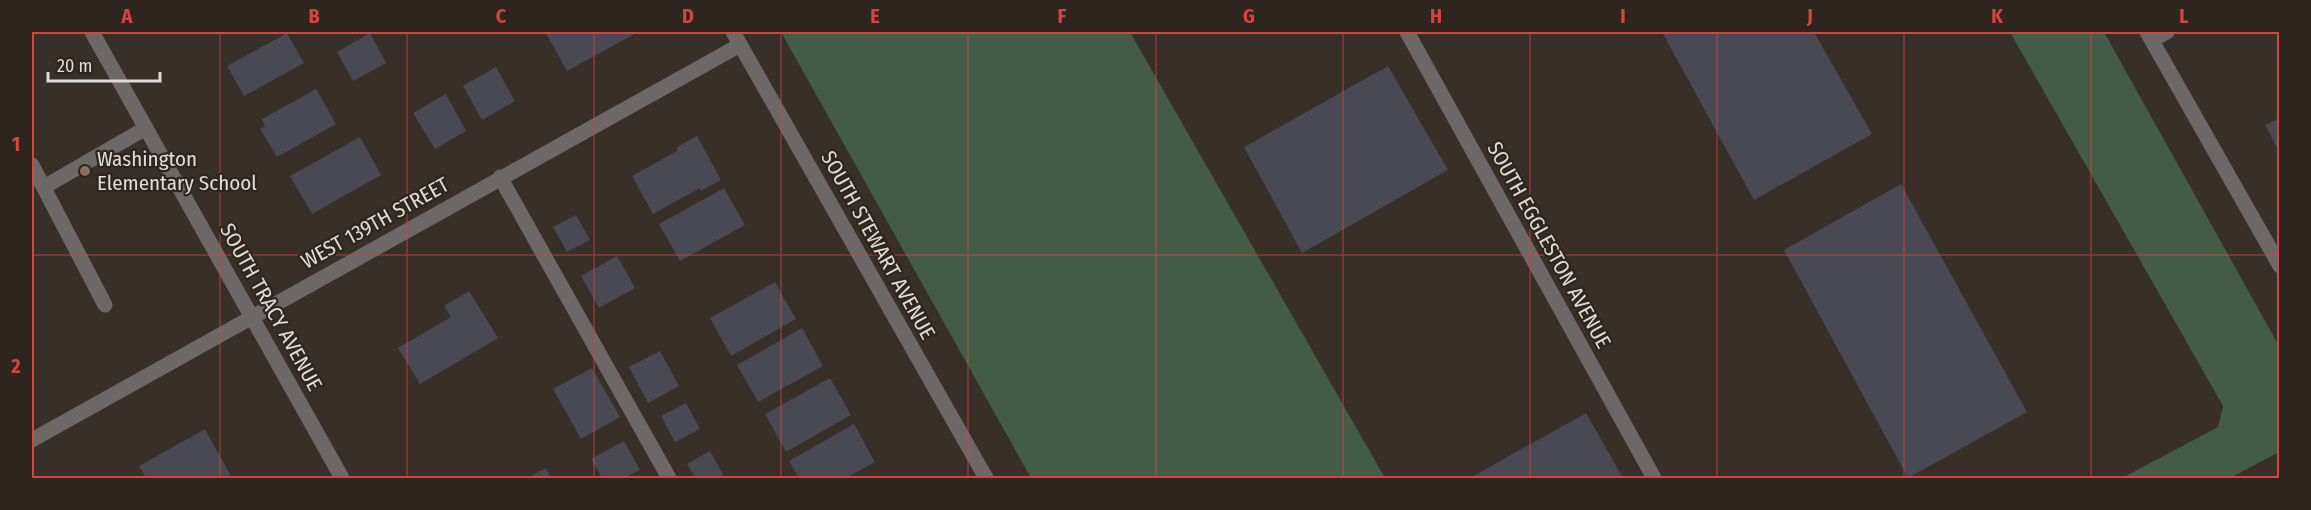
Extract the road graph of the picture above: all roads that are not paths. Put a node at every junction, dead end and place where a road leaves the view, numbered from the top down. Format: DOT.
graph roads {
  1 [pos="92,32"];
  2 [pos="1407,32"];
  3 [pos="2167,32"];
  4 [pos="2149,36"];
  5 [pos="737,38"];
  6 [pos="146,128"];
  7 [pos="32,165"];
  8 [pos="500,177"];
  9 [pos="44,187"];
  10 [pos="2280,266"];
  11 [pos="105,305"];
  12 [pos="252,315"];
  13 [pos="32,440"];
  14 [pos="342,478"];
  15 [pos="669,478"];
  16 [pos="986,478"];
  17 [pos="1654,478"];
  1 -- 6 [label="street, SOUTH TRACY AVENUE"];
  2 -- 17 [label="street, SOUTH EGGLESTON AVENUE"];
  3 -- 4 [label="street"];
  4 -- 10 [label="street"];
  5 -- 8 [label="street, WEST 139TH STREET"];
  5 -- 16 [label="street, SOUTH STEWART AVENUE"];
  6 -- 9 [label="street"];
  6 -- 12 [label="street, SOUTH TRACY AVENUE"];
  7 -- 9 [label="street"];
  8 -- 12 [label="street, WEST 139TH STREET"];
  8 -- 15 [label="street"];
  9 -- 11 [label="street"];
  12 -- 13 [label="street, WEST 139TH STREET"];
  12 -- 14 [label="street, SOUTH TRACY AVENUE"];
}
